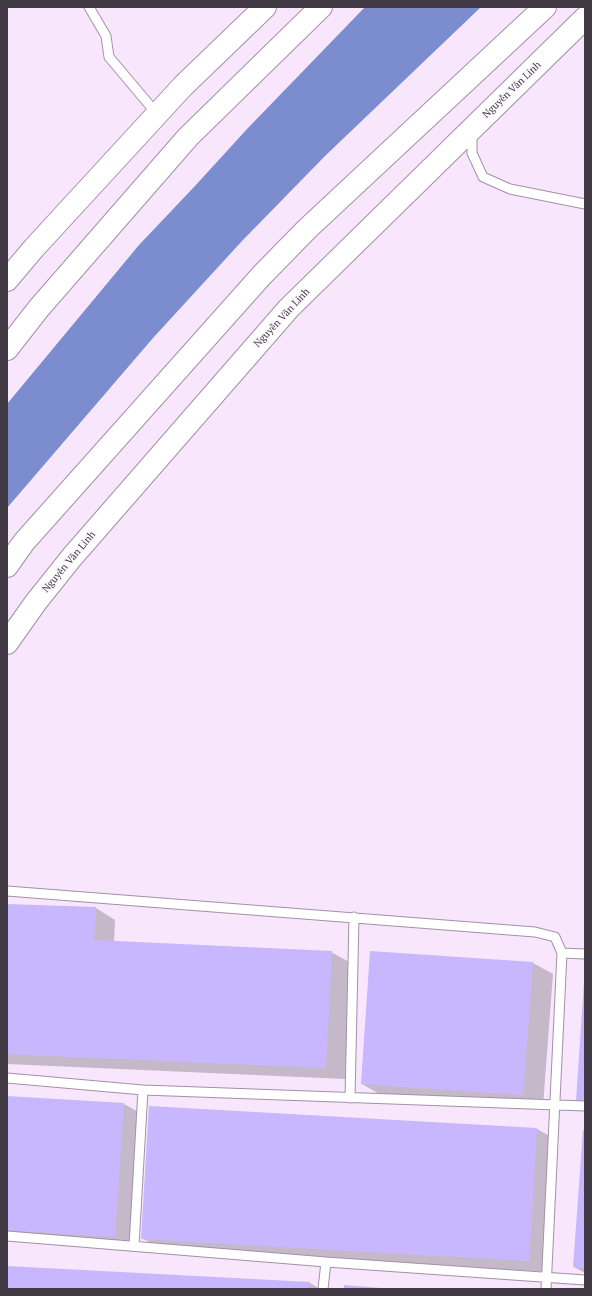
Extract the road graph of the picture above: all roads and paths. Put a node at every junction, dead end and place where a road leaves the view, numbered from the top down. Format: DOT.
graph roads {
  1 [pos="89,7"];
  2 [pos="265,7"];
  3 [pos="320,7"];
  4 [pos="545,7"];
  5 [pos="585,18"];
  6 [pos="157,114"];
  7 [pos="472,128"];
  8 [pos="585,204"];
  9 [pos="7,280"];
  10 [pos="7,349"];
  11 [pos="7,566"];
  12 [pos="7,643"];
  13 [pos="7,891"];
  14 [pos="354,917"];
  15 [pos="562,953"];
  16 [pos="585,954"];
  17 [pos="7,1078"];
  18 [pos="142,1090"];
  19 [pos="350,1098"];
  20 [pos="554,1105"];
  21 [pos="585,1106"];
  22 [pos="7,1236"];
  23 [pos="134,1246"];
  24 [pos="326,1262"];
  25 [pos="546,1277"];
  26 [pos="585,1280"];
  27 [pos="323,1289"];
  28 [pos="546,1289"];
  1 -- 6 [label="lane"];
  2 -- 6 [label="main road"];
  3 -- 10 [label="main road"];
  4 -- 11 [label="main road"];
  5 -- 7 [label="main road, Nguyễn Văn Linh"];
  6 -- 9 [label="main road"];
  7 -- 8 [label="lane"];
  7 -- 12 [label="main road, Nguyễn Văn Linh"];
  13 -- 14 [label="lane"];
  14 -- 15 [label="lane"];
  14 -- 19 [label="lane"];
  15 -- 16 [label="lane"];
  15 -- 20 [label="lane"];
  17 -- 18 [label="lane"];
  18 -- 19 [label="lane"];
  18 -- 23 [label="lane"];
  19 -- 20 [label="lane"];
  20 -- 21 [label="lane"];
  20 -- 25 [label="lane"];
  22 -- 23 [label="lane"];
  23 -- 24 [label="lane"];
  24 -- 25 [label="lane"];
  24 -- 27 [label="lane"];
  25 -- 26 [label="lane"];
  25 -- 28 [label="lane"];
}
